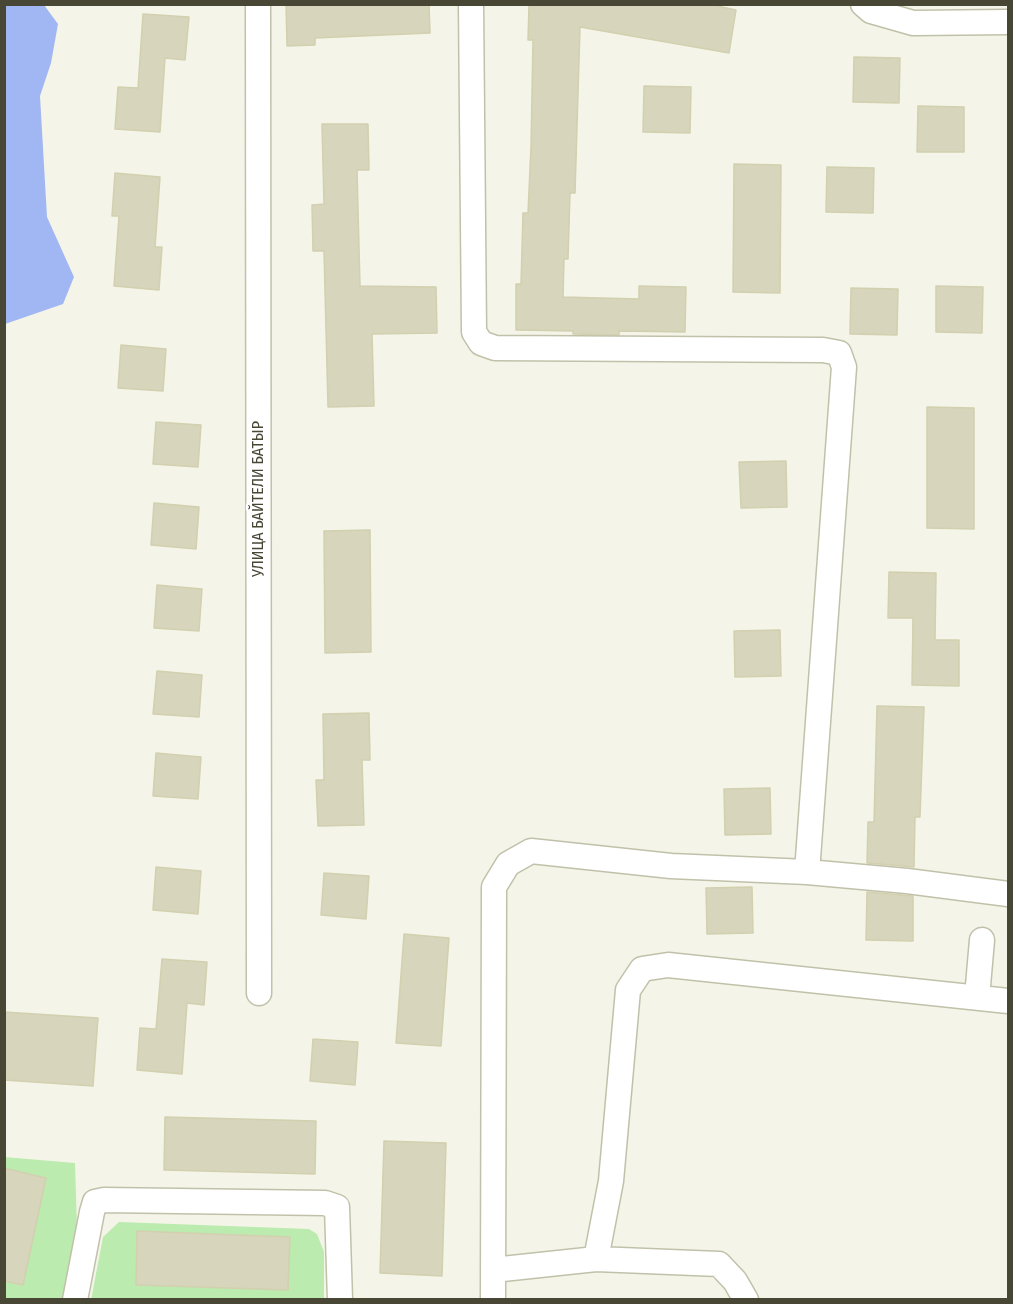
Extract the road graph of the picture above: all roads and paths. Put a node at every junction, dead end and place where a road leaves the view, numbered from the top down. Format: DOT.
graph roads {
  1 [pos="258,4"];
  2 [pos="471,4"];
  3 [pos="863,4"];
  4 [pos="1008,22"];
  5 [pos="807,872"];
  6 [pos="1008,894"];
  7 [pos="982,940"];
  8 [pos="259,993"];
  9 [pos="977,997"];
  10 [pos="1008,1001"];
  11 [pos="596,1259"];
  12 [pos="493,1270"];
  13 [pos="75,1299"];
  14 [pos="340,1299"];
  15 [pos="493,1299"];
  16 [pos="746,1299"];
  1 -- 8 [label="street, УЛИЦА БАЙТЕЛИ БАТЫР"];
  2 -- 5 [label="street"];
  3 -- 4 [label="street"];
  5 -- 6 [label="street"];
  5 -- 12 [label="street"];
  7 -- 9 [label="street"];
  9 -- 10 [label="street"];
  9 -- 11 [label="street"];
  11 -- 12 [label="street"];
  11 -- 16 [label="street"];
  12 -- 15 [label="street"];
  13 -- 14 [label="street"];
}
